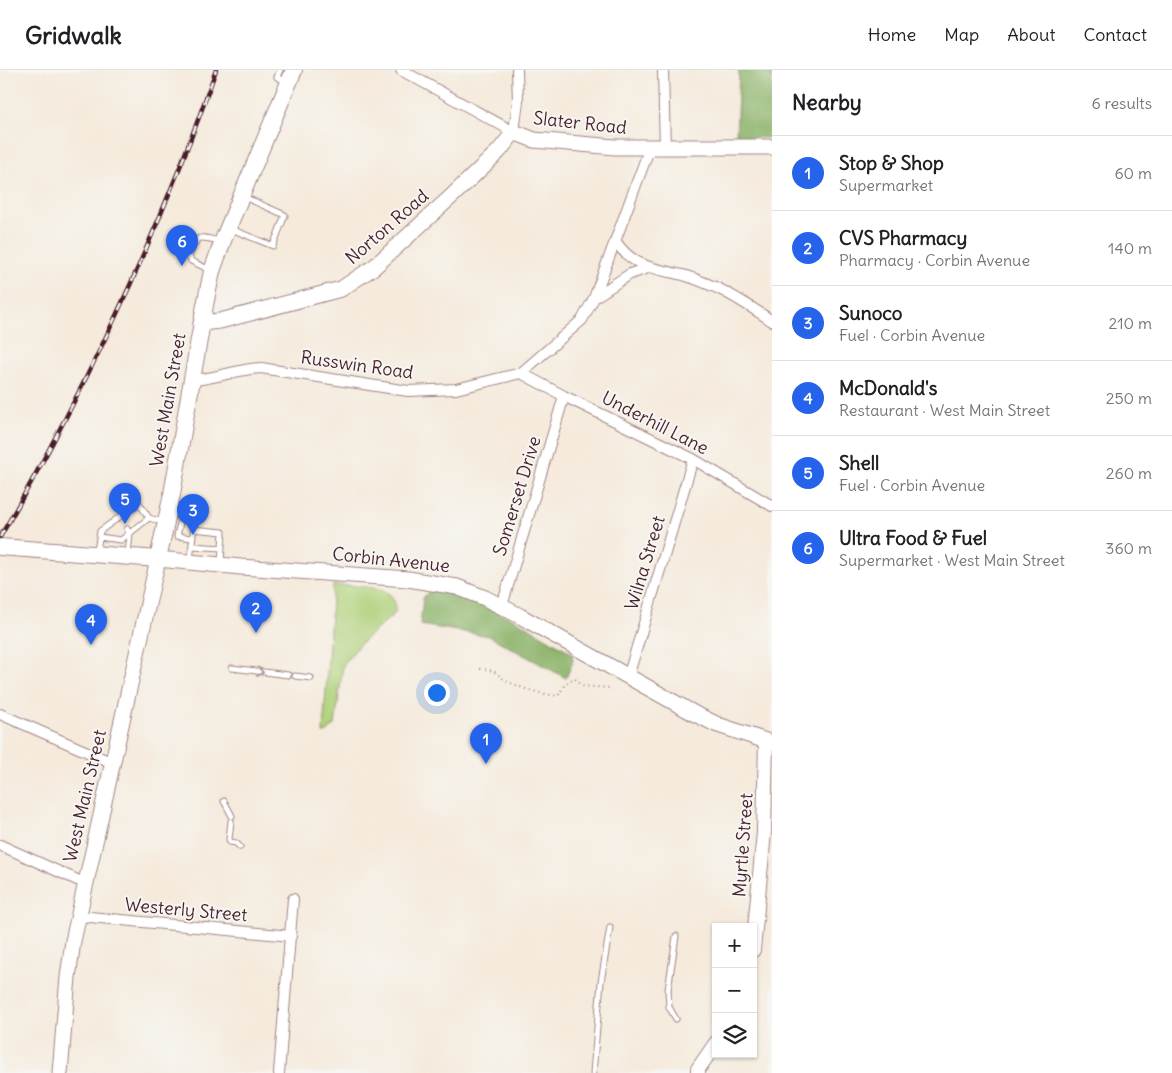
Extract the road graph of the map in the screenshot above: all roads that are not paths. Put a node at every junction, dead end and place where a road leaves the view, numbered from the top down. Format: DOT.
graph roads {
  1 [pos="401,70"];
  2 [pos="517,70"];
  3 [pos="664,70"];
  4 [pos="288,74"];
  5 [pos="514,132"];
  6 [pos="658,147"];
  7 [pos="772,147"];
  8 [pos="242,195"];
  9 [pos="225,234"];
  10 [pos="616,242"];
  11 [pos="648,268"];
  12 [pos="212,271"];
  13 [pos="594,298"];
  14 [pos="772,321"];
  15 [pos="202,323"];
  16 [pos="521,373"];
  17 [pos="192,380"];
  18 [pos="564,396"];
  19 [pos="693,459"];
  20 [pos="772,506"];
  21 [pos="149,518"];
  22 [pos="171,524"];
  23 [pos="193,530"];
  24 [pos="128,531"];
  25 [pos="99,537"];
  26 [pos="192,538"];
  27 [pos="192,546"];
  28 [pos="0,547"];
  29 [pos="222,548"];
  30 [pos="96,554"];
  31 [pos="128,556"];
  32 [pos="158,559"];
  33 [pos="190,562"];
  34 [pos="221,565"];
  35 [pos="502,606"];
  36 [pos="232,668"];
  37 [pos="288,675"];
  38 [pos="295,676"];
  39 [pos="628,677"];
  40 [pos="310,678"];
  41 [pos="0,714"];
  42 [pos="769,742"];
  43 [pos="113,763"];
  44 [pos="224,801"];
  45 [pos="0,845"];
  46 [pos="240,847"];
  47 [pos="86,884"];
  48 [pos="293,899"];
  49 [pos="79,916"];
  50 [pos="756,923"];
  51 [pos="610,927"];
  52 [pos="291,936"];
  53 [pos="676,936"];
  54 [pos="676,1020"];
  55 [pos="712,1049"];
  56 [pos="60,1073"];
  57 [pos="279,1073"];
  58 [pos="593,1073"];
  59 [pos="698,1073"];
  1 -- 5 [label="street, Slater Road"];
  2 -- 5 [label="street"];
  3 -- 6 [label="street"];
  4 -- 8 [label="main road, West Main Street"];
  5 -- 6 [label="main road, Slater Road"];
  5 -- 15 [label="main road, Norton Road"];
  6 -- 7 [label="main road, Slater Road"];
  6 -- 10 [label="street, Russwin Road"];
  8 -- 9 [label="main road, West Main Street"];
  8 -- 9 [label="lane"];
  9 -- 12 [label="main road, West Main Street"];
  9 -- 12 [label="lane"];
  10 -- 11 [label="street"];
  10 -- 13 [label="street, Russwin Road"];
  11 -- 13 [label="street"];
  11 -- 14 [label="street"];
  12 -- 15 [label="main road, West Main Street"];
  13 -- 16 [label="street, Russwin Road"];
  15 -- 17 [label="main road, West Main Street"];
  16 -- 17 [label="street, Russwin Road"];
  16 -- 18 [label="street, Underhill Lane"];
  17 -- 22 [label="main road, West Main Street"];
  18 -- 19 [label="street, Underhill Lane"];
  18 -- 35 [label="street, Somerset Drive"];
  19 -- 20 [label="street, Underhill Lane"];
  19 -- 39 [label="street, Wilna Street"];
  21 -- 22 [label="lane"];
  21 -- 24 [label="lane"];
  21 -- 25 [label="lane"];
  22 -- 23 [label="lane"];
  22 -- 26 [label="lane"];
  22 -- 32 [label="main road, West Main Street"];
  23 -- 26 [label="lane"];
  23 -- 29 [label="lane"];
  24 -- 25 [label="lane"];
  24 -- 31 [label="lane"];
  25 -- 30 [label="lane"];
  26 -- 27 [label="lane"];
  27 -- 29 [label="lane"];
  27 -- 33 [label="lane"];
  28 -- 30 [label="main road, Corbin Avenue"];
  29 -- 34 [label="lane"];
  30 -- 31 [label="main road, Corbin Avenue"];
  31 -- 32 [label="main road, Corbin Avenue"];
  32 -- 33 [label="main road, Corbin Avenue"];
  32 -- 43 [label="main road, West Main Street"];
  33 -- 34 [label="main road, Corbin Avenue"];
  34 -- 35 [label="main road, Corbin Avenue"];
  35 -- 39 [label="main road, Corbin Avenue"];
  36 -- 37 [label="lane, one-way"];
  38 -- 40 [label="lane"];
  39 -- 42 [label="main road, Corbin Avenue"];
  41 -- 43 [label="street"];
  42 -- 50 [label="street, Myrtle Street"];
  43 -- 47 [label="main road, West Main Street"];
  44 -- 46 [label="lane"];
  45 -- 47 [label="street"];
  47 -- 49 [label="main road, West Main Street"];
  48 -- 52 [label="street"];
  49 -- 52 [label="street, Westerly Street"];
  49 -- 56 [label="main road, West Main Street"];
  51 -- 58 [label="lane"];
  52 -- 57 [label="street"];
  53 -- 54 [label="lane"];
  55 -- 59 [label="street"];
}
